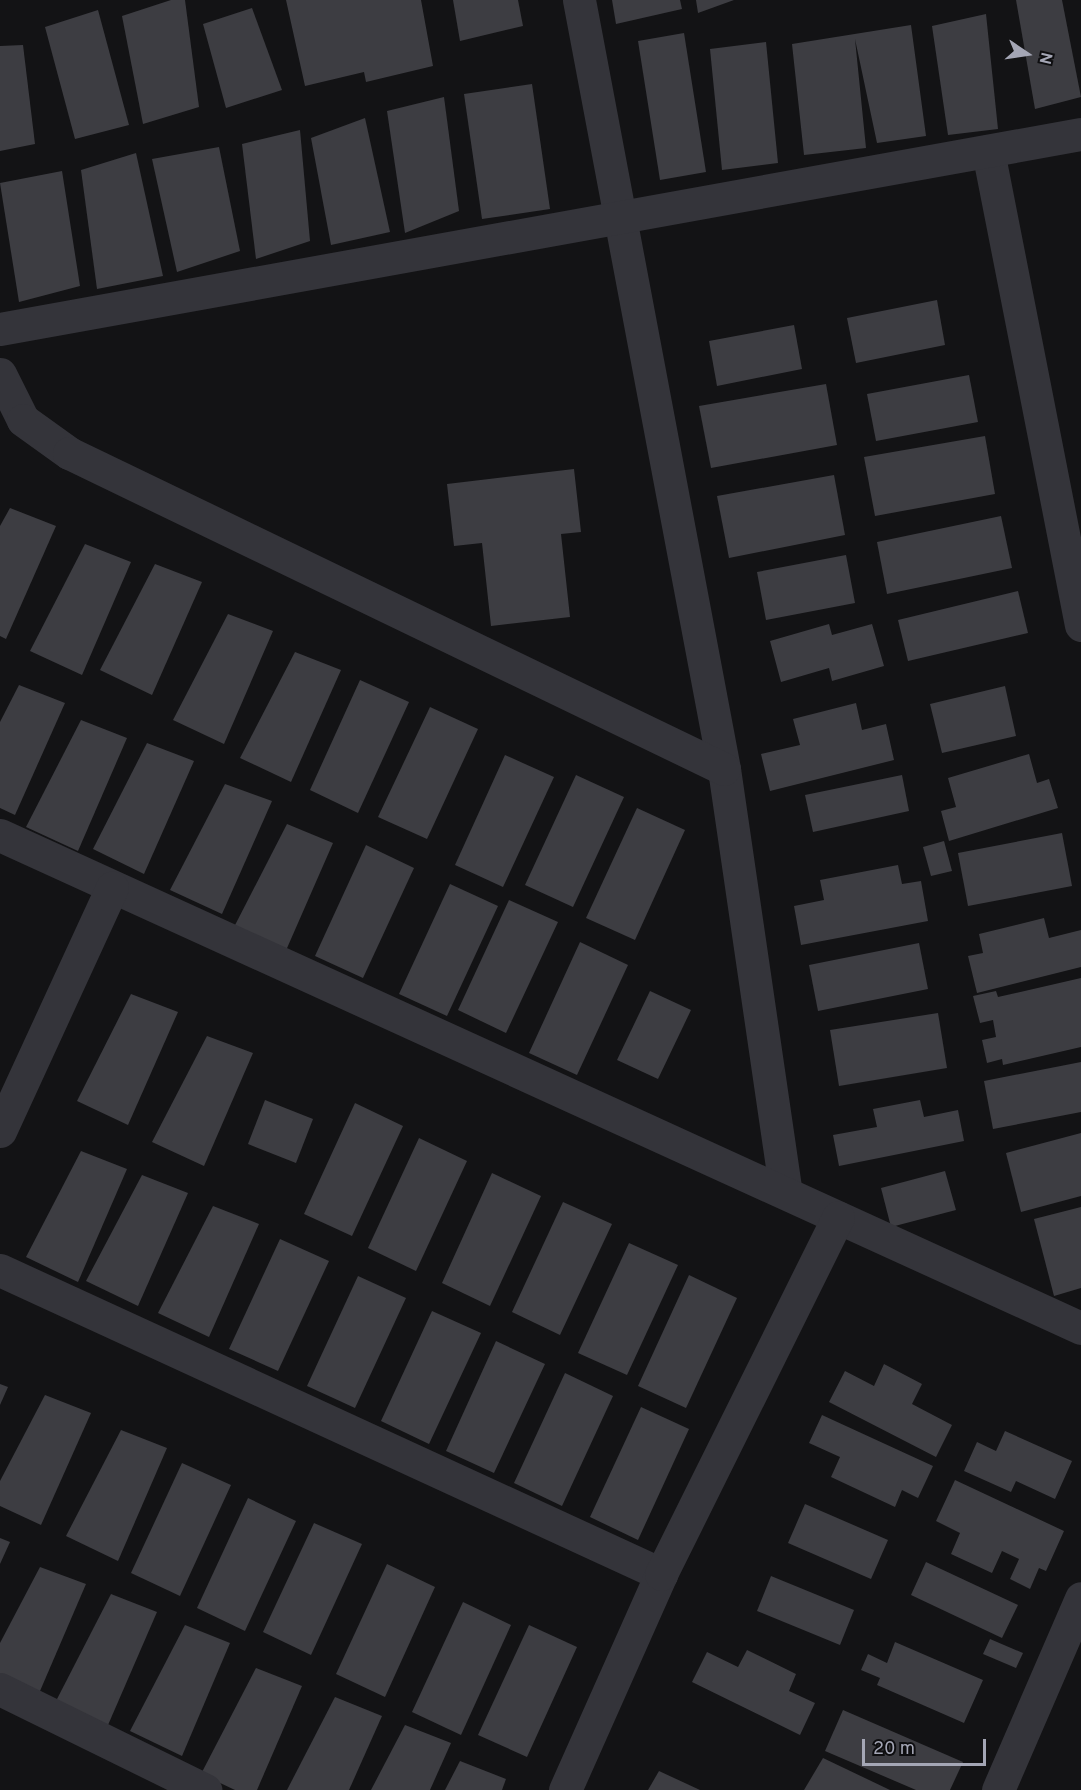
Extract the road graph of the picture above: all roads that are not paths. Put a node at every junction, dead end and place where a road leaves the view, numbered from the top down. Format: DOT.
graph roads {
  1 [pos="579,0"];
  2 [pos="1081,134"];
  3 [pos="988,151"];
  4 [pos="623,217"];
  5 [pos="0,329"];
  6 [pos="0,374"];
  7 [pos="1081,625"];
  8 [pos="724,769"];
  9 [pos="0,835"];
  10 [pos="112,888"];
  11 [pos="0,1131"];
  12 [pos="786,1192"];
  13 [pos="838,1218"];
  14 [pos="0,1270"];
  15 [pos="1081,1328"];
  16 [pos="661,1574"];
  17 [pos="1081,1598"];
  18 [pos="0,1689"];
  19 [pos="205,1790"];
  20 [pos="565,1790"];
  21 [pos="998,1790"];
  1 -- 4 [label="street"];
  2 -- 3 [label="street"];
  3 -- 4 [label="street"];
  3 -- 7 [label="street"];
  4 -- 5 [label="street"];
  4 -- 8 [label="street"];
  6 -- 8 [label="street"];
  8 -- 12 [label="street"];
  9 -- 10 [label="street"];
  10 -- 11 [label="street"];
  10 -- 12 [label="street"];
  12 -- 13 [label="street"];
  13 -- 15 [label="street"];
  13 -- 16 [label="street"];
  14 -- 16 [label="street"];
  16 -- 20 [label="street"];
  17 -- 21 [label="street"];
  18 -- 19 [label="street"];
}
